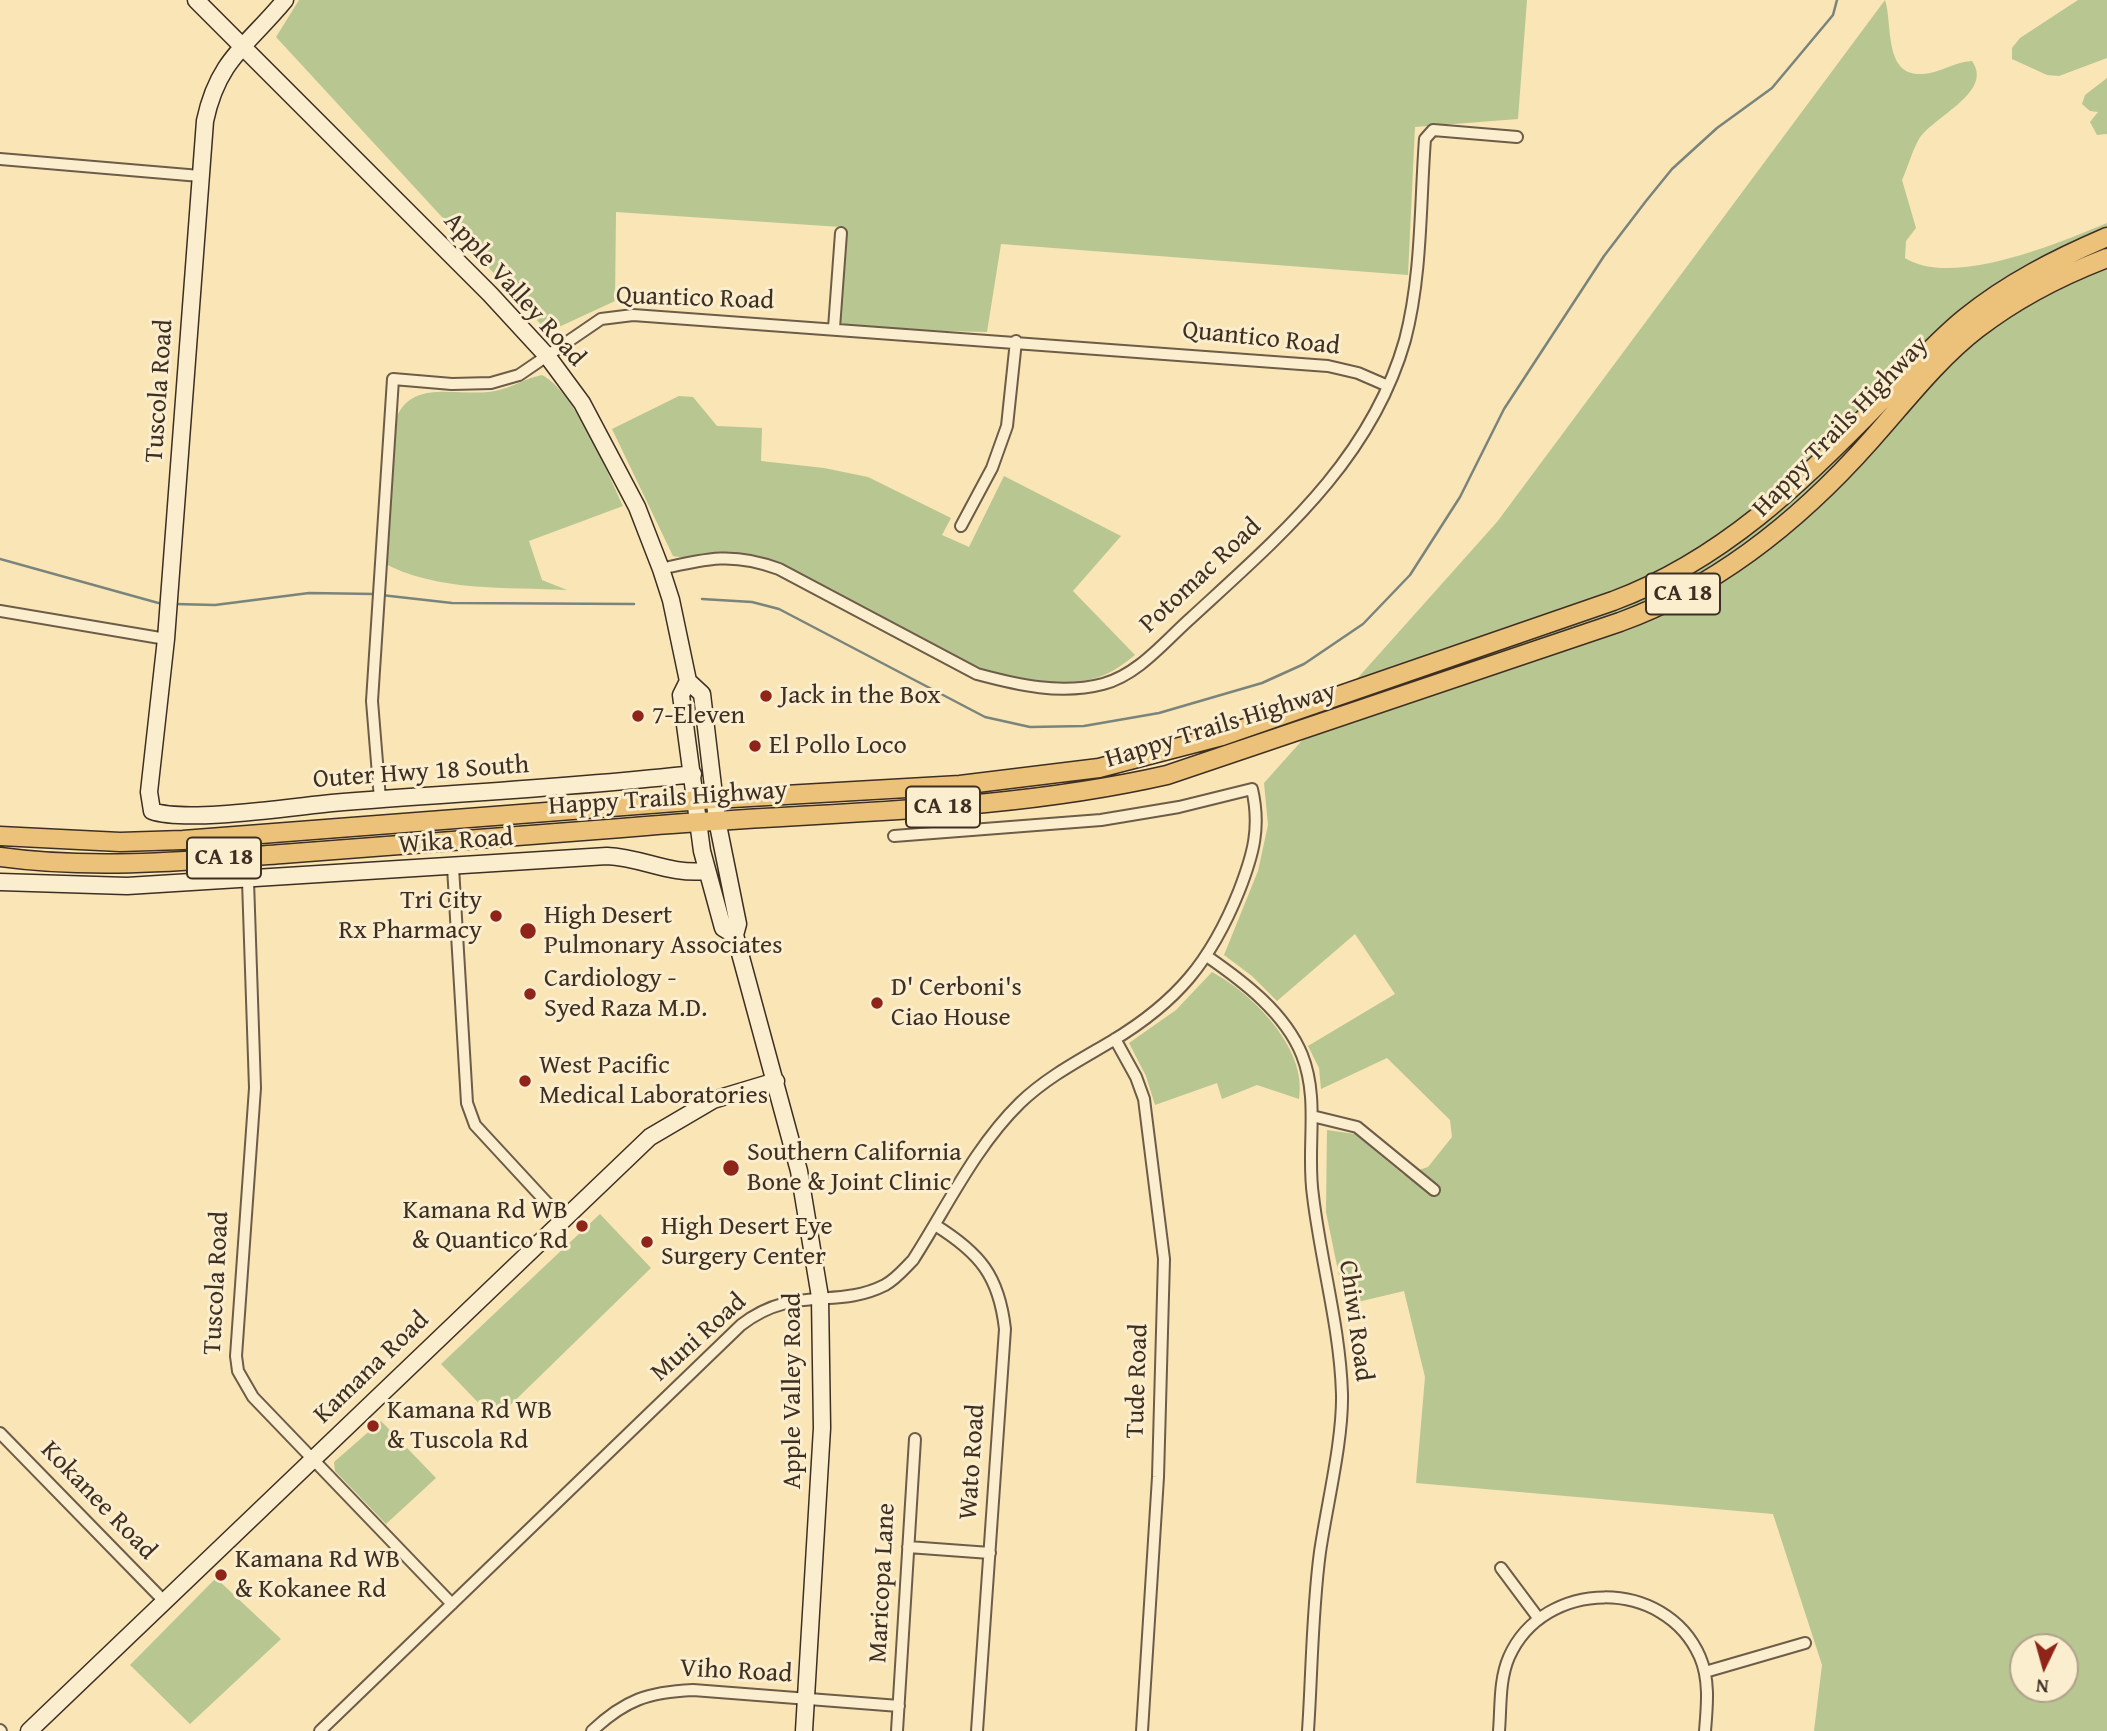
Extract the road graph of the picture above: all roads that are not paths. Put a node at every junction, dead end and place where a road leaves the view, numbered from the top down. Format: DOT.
graph roads {
  1 [pos="196,0"];
  2 [pos="285,0"];
  3 [pos="242,46"];
  4 [pos="1517,136"];
  5 [pos="0,159"];
  6 [pos="200,176"];
  7 [pos="841,233"];
  8 [pos="2107,237"];
  9 [pos="2107,258"];
  10 [pos="834,328"];
  11 [pos="1016,341"];
  12 [pos="548,357"];
  13 [pos="1388,386"];
  14 [pos="961,526"];
  15 [pos="661,569"];
  16 [pos="0,611"];
  17 [pos="166,639"];
  18 [pos="688,681"];
  19 [pos="693,774"];
  20 [pos="380,799"];
  21 [pos="715,799"];
  22 [pos="696,801"];
  23 [pos="152,811"];
  24 [pos="717,820"];
  25 [pos="698,822"];
  26 [pos="0,836"];
  27 [pos="894,836"];
  28 [pos="0,857"];
  29 [pos="453,867"];
  30 [pos="707,871"];
  31 [pos="248,881"];
  32 [pos="0,882"];
  33 [pos="734,935"];
  34 [pos="1208,957"];
  35 [pos="1115,1039"];
  36 [pos="776,1081"];
  37 [pos="1312,1116"];
  38 [pos="1434,1190"];
  39 [pos="561,1218"];
  40 [pos="935,1225"];
  41 [pos="820,1297"];
  42 [pos="0,1433"];
  43 [pos="915,1438"];
  44 [pos="313,1460"];
  45 [pos="908,1547"];
  46 [pos="990,1553"];
  47 [pos="1501,1568"];
  48 [pos="164,1601"];
  49 [pos="452,1604"];
  50 [pos="1539,1619"];
  51 [pos="1805,1643"];
  52 [pos="1706,1672"];
  53 [pos="806,1699"];
  54 [pos="899,1706"];
  55 [pos="29,1731"];
  56 [pos="320,1731"];
  57 [pos="592,1731"];
  58 [pos="804,1731"];
  59 [pos="897,1731"];
  60 [pos="978,1731"];
  61 [pos="1142,1731"];
  62 [pos="1308,1731"];
  63 [pos="1499,1731"];
  64 [pos="1705,1731"];
  1 -- 3 [label="street, Apple Valley Road"];
  2 -- 3 [label="street, Tuscola Road"];
  3 -- 6 [label="street, Tuscola Road"];
  3 -- 12 [label="street, Apple Valley Road"];
  4 -- 13 [label="street, Potomac Road"];
  5 -- 6 [label="street"];
  6 -- 17 [label="street, Tuscola Road"];
  7 -- 10 [label="street"];
  8 -- 21 [label="main road, Happy Trails Highway / CA 18"];
  9 -- 24 [label="main road, Happy Trails Highway / CA 18"];
  10 -- 11 [label="street, Quantico Road"];
  10 -- 12 [label="street, Quantico Road"];
  11 -- 13 [label="street, Quantico Road"];
  11 -- 14 [label="street"];
  12 -- 15 [label="street, Apple Valley Road"];
  12 -- 20 [label="street, Quantico Road"];
  13 -- 15 [label="street, Potomac Road"];
  15 -- 18 [label="street, Apple Valley Road"];
  16 -- 17 [label="street"];
  17 -- 23 [label="street, Tuscola Road"];
  18 -- 19 [label="street, Apple Valley Road"];
  18 -- 21 [label="street, Apple Valley Road"];
  19 -- 20 [label="street, Outer Hwy 18 South"];
  19 -- 22 [label="street, Apple Valley Road"];
  20 -- 23 [label="street, Outer Hwy 18 South"];
  21 -- 22 [label="main road, Happy Trails Highway / CA 18"];
  21 -- 24 [label="street, Apple Valley Road"];
  22 -- 25 [label="street, Apple Valley Road"];
  22 -- 26 [label="main road, Happy Trails Highway / CA 18"];
  24 -- 25 [label="main road, Happy Trails Highway / CA 18"];
  24 -- 33 [label="street, Apple Valley Road"];
  25 -- 28 [label="main road, Happy Trails Highway / CA 18"];
  25 -- 30 [label="street, Apple Valley Road"];
  27 -- 34 [label="street, Muni Road"];
  29 -- 30 [label="street, Wika Road"];
  29 -- 31 [label="street, Wika Road"];
  29 -- 39 [label="street"];
  30 -- 33 [label="street, Apple Valley Road"];
  31 -- 32 [label="street, Wika Road"];
  31 -- 44 [label="street, Tuscola Road"];
  33 -- 36 [label="street, Apple Valley Road"];
  34 -- 35 [label="street, Muni Road"];
  34 -- 37 [label="street, Chiwi Road"];
  35 -- 40 [label="street, Muni Road"];
  35 -- 61 [label="street, Tude Road"];
  36 -- 39 [label="street, Kamana Road"];
  36 -- 41 [label="street, Apple Valley Road"];
  37 -- 38 [label="street"];
  37 -- 62 [label="street, Chiwi Road"];
  39 -- 44 [label="street, Kamana Road"];
  40 -- 41 [label="street, Muni Road"];
  40 -- 46 [label="street, Wato Road"];
  41 -- 49 [label="street, Muni Road"];
  41 -- 53 [label="street, Apple Valley Road"];
  42 -- 48 [label="street, Kokanee Road"];
  43 -- 45 [label="street, Maricopa Lane"];
  44 -- 48 [label="street, Kamana Road"];
  44 -- 49 [label="street, Tuscola Road"];
  45 -- 46 [label="street"];
  45 -- 54 [label="street, Maricopa Lane"];
  46 -- 60 [label="street, Wato Road"];
  47 -- 50 [label="street"];
  48 -- 55 [label="street, Kamana Road"];
  49 -- 56 [label="street, Muni Road"];
  50 -- 52 [label="street"];
  50 -- 63 [label="street"];
  51 -- 52 [label="street"];
  52 -- 64 [label="street"];
  53 -- 54 [label="street, Viho Road"];
  53 -- 57 [label="street, Viho Road"];
  53 -- 58 [label="street, Apple Valley Road"];
  54 -- 59 [label="street, Maricopa Lane"];
}
